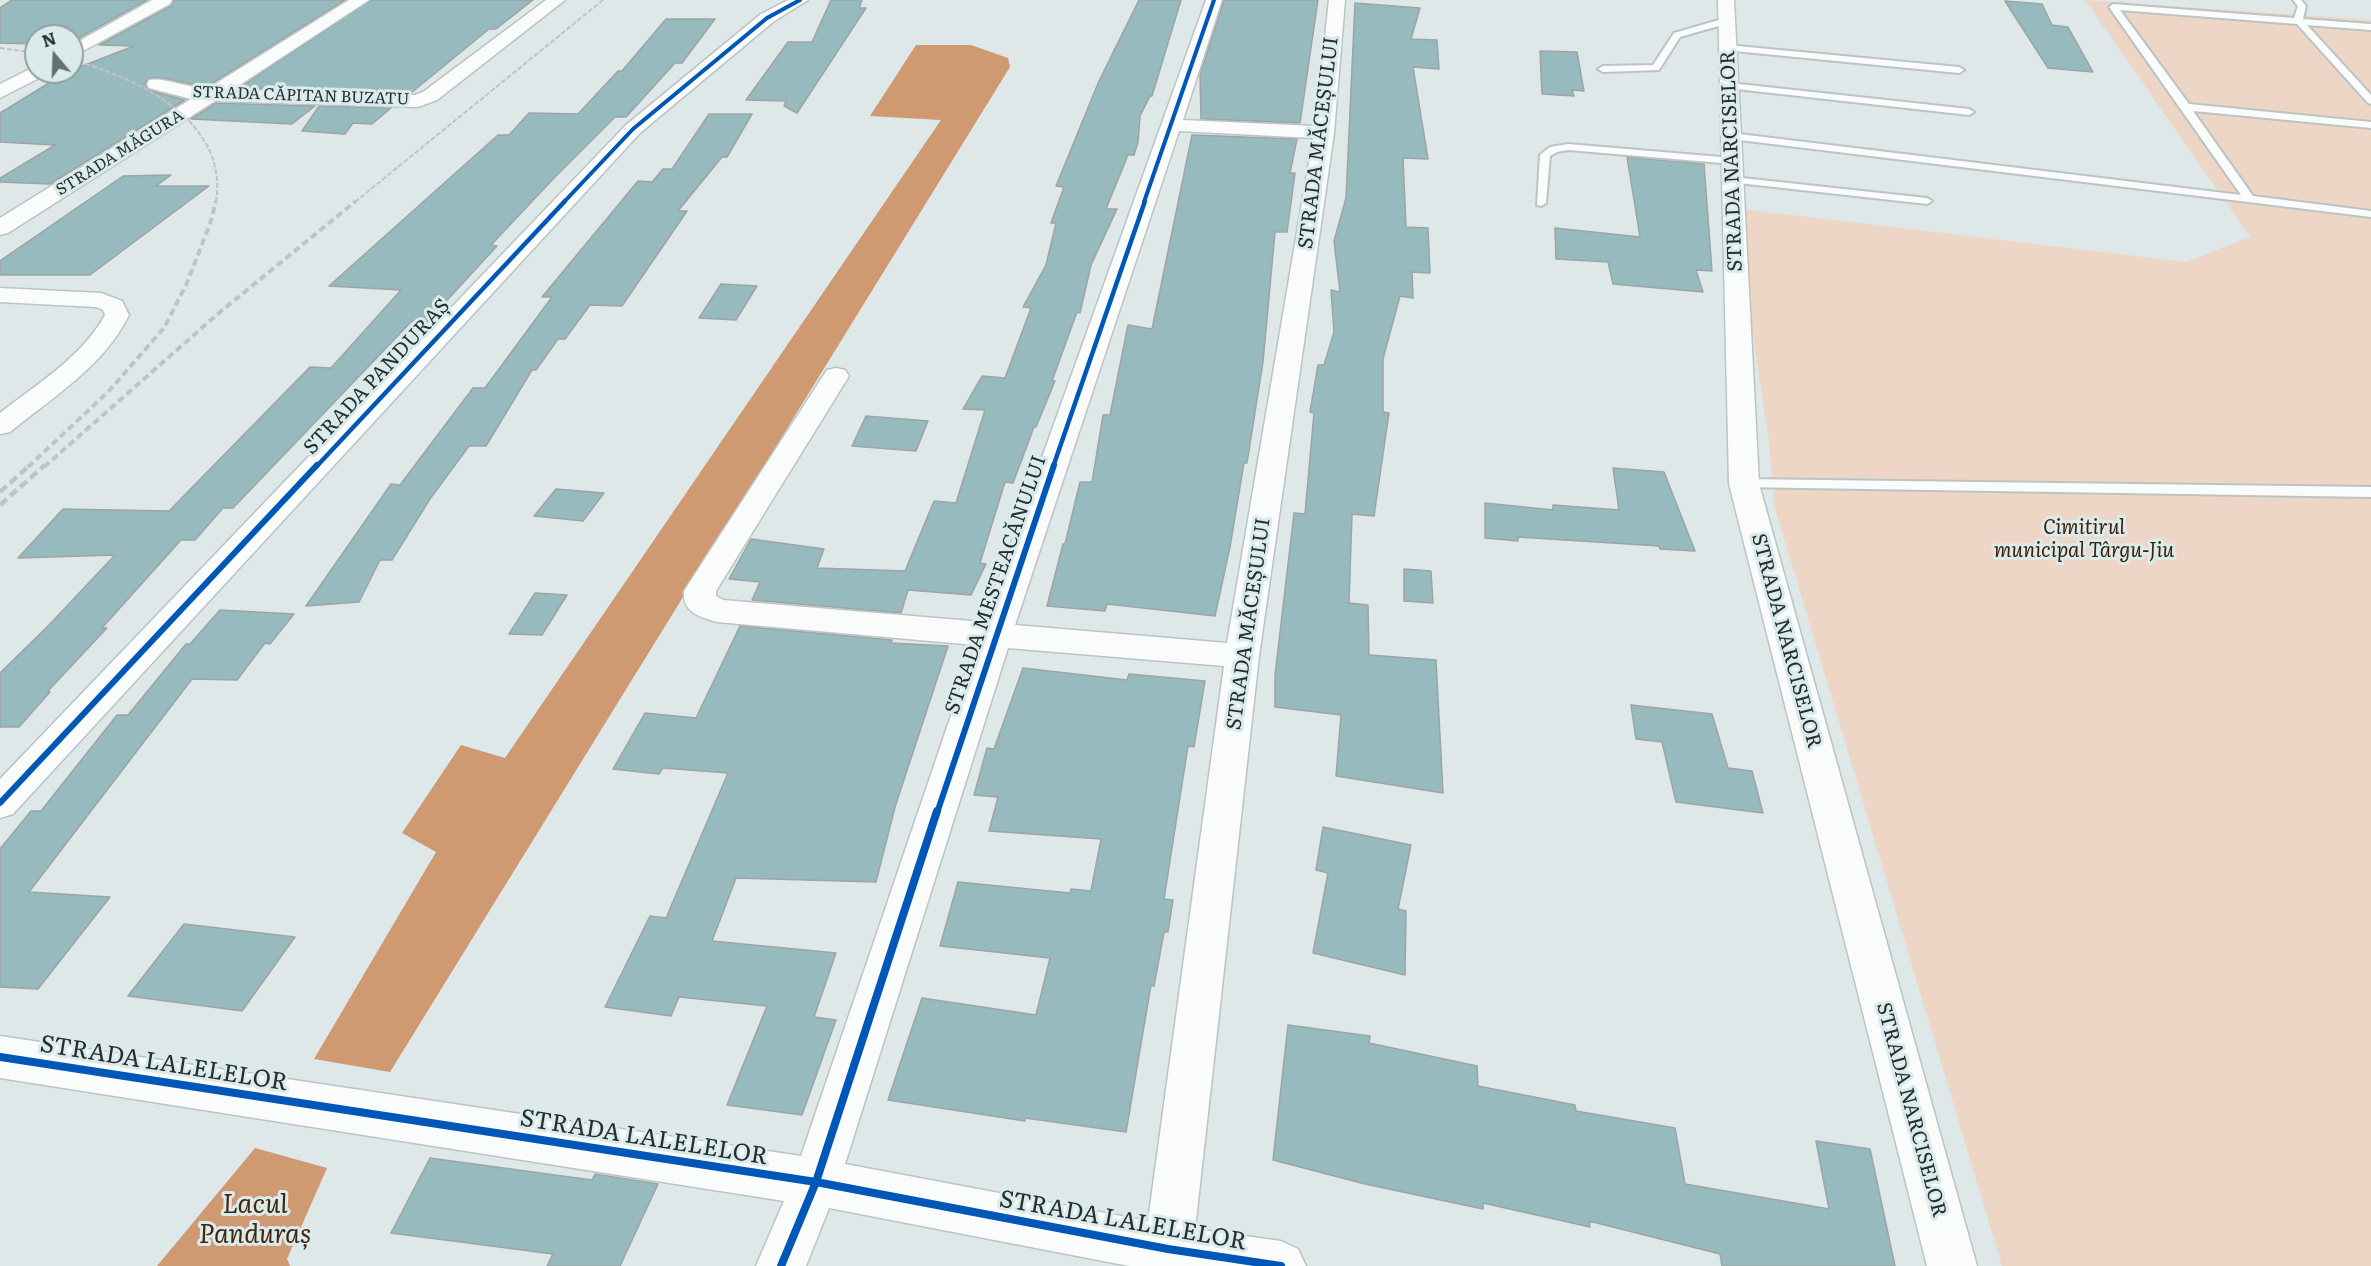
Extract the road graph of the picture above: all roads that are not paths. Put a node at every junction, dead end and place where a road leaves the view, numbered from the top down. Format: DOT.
graph roads {
  1 [pos="164,0"];
  2 [pos="361,0"];
  3 [pos="557,0"];
  4 [pos="800,0"];
  5 [pos="1214,0"];
  6 [pos="1337,0"];
  7 [pos="1726,0"];
  8 [pos="2296,0"];
  9 [pos="2298,20"];
  10 [pos="1725,21"];
  11 [pos="2371,27"];
  12 [pos="84,45"];
  13 [pos="1727,48"];
  14 [pos="1603,69"];
  15 [pos="1959,70"];
  16 [pos="24,79"];
  17 [pos="156,84"];
  18 [pos="1730,86"];
  19 [pos="0,92"];
  20 [pos="212,94"];
  21 [pos="2371,101"];
  22 [pos="2186,107"];
  23 [pos="1969,112"];
  24 [pos="1171,125"];
  25 [pos="2371,125"];
  26 [pos="1324,133"];
  27 [pos="1732,159"];
  28 [pos="2249,199"];
  29 [pos="1927,201"];
  30 [pos="1541,203"];
  31 [pos="2371,214"];
  32 [pos="0,228"];
  33 [pos="0,295"];
  34 [pos="836,376"];
  35 [pos="0,426"];
  36 [pos="1744,484"];
  37 [pos="2371,492"];
  38 [pos="995,635"];
  39 [pos="1242,656"];
  40 [pos="0,803"];
  41 [pos="0,1057"];
  42 [pos="816,1182"];
  43 [pos="1167,1257"];
  44 [pos="781,1266"];
  45 [pos="1281,1266"];
  46 [pos="1952,1266"];
  1 -- 12 [label="street"];
  2 -- 20 [label="street, STRADA MĂGURA"];
  3 -- 20 [label="street, STRADA CĂPITAN BUZATU"];
  4 -- 40 [label="street, STRADA PANDURAȘ"];
  5 -- 24 [label="street, STRADA MESTEACĂNULUI"];
  6 -- 26 [label="street, STRADA MĂCEȘULUI"];
  7 -- 10 [label="street, STRADA NARCISELOR"];
  8 -- 9 [label="lane"];
  9 -- 11 [label="lane"];
  9 -- 21 [label="lane"];
  9 -- 22 [label="lane"];
  10 -- 13 [label="street, STRADA NARCISELOR"];
  10 -- 14 [label="lane"];
  13 -- 15 [label="lane"];
  13 -- 18 [label="street, STRADA NARCISELOR"];
  16 -- 19 [label="street"];
  17 -- 20 [label="street, STRADA CĂPITAN BUZATU"];
  18 -- 23 [label="lane"];
  18 -- 27 [label="street, STRADA NARCISELOR"];
  20 -- 32 [label="street, STRADA MĂGURA"];
  22 -- 25 [label="lane"];
  22 -- 28 [label="lane"];
  24 -- 26 [label="street"];
  24 -- 38 [label="street, STRADA MESTEACĂNULUI"];
  26 -- 39 [label="street, STRADA MĂCEȘULUI"];
  27 -- 28 [label="lane"];
  27 -- 29 [label="lane"];
  27 -- 30 [label="lane"];
  27 -- 36 [label="street, STRADA NARCISELOR"];
  28 -- 31 [label="lane"];
  33 -- 35 [label="street"];
  34 -- 38 [label="street"];
  36 -- 37 [label="lane"];
  36 -- 46 [label="street, STRADA NARCISELOR"];
  38 -- 39 [label="street"];
  38 -- 42 [label="street, STRADA MESTEACĂNULUI"];
  39 -- 43 [label="street, STRADA MĂCEȘULUI"];
  41 -- 42 [label="street, STRADA LALELELOR"];
  42 -- 43 [label="street, STRADA LALELELOR"];
  42 -- 44 [label="street, STRADA MESTEACĂNULUI"];
  43 -- 45 [label="street, STRADA LALELELOR"];
}
